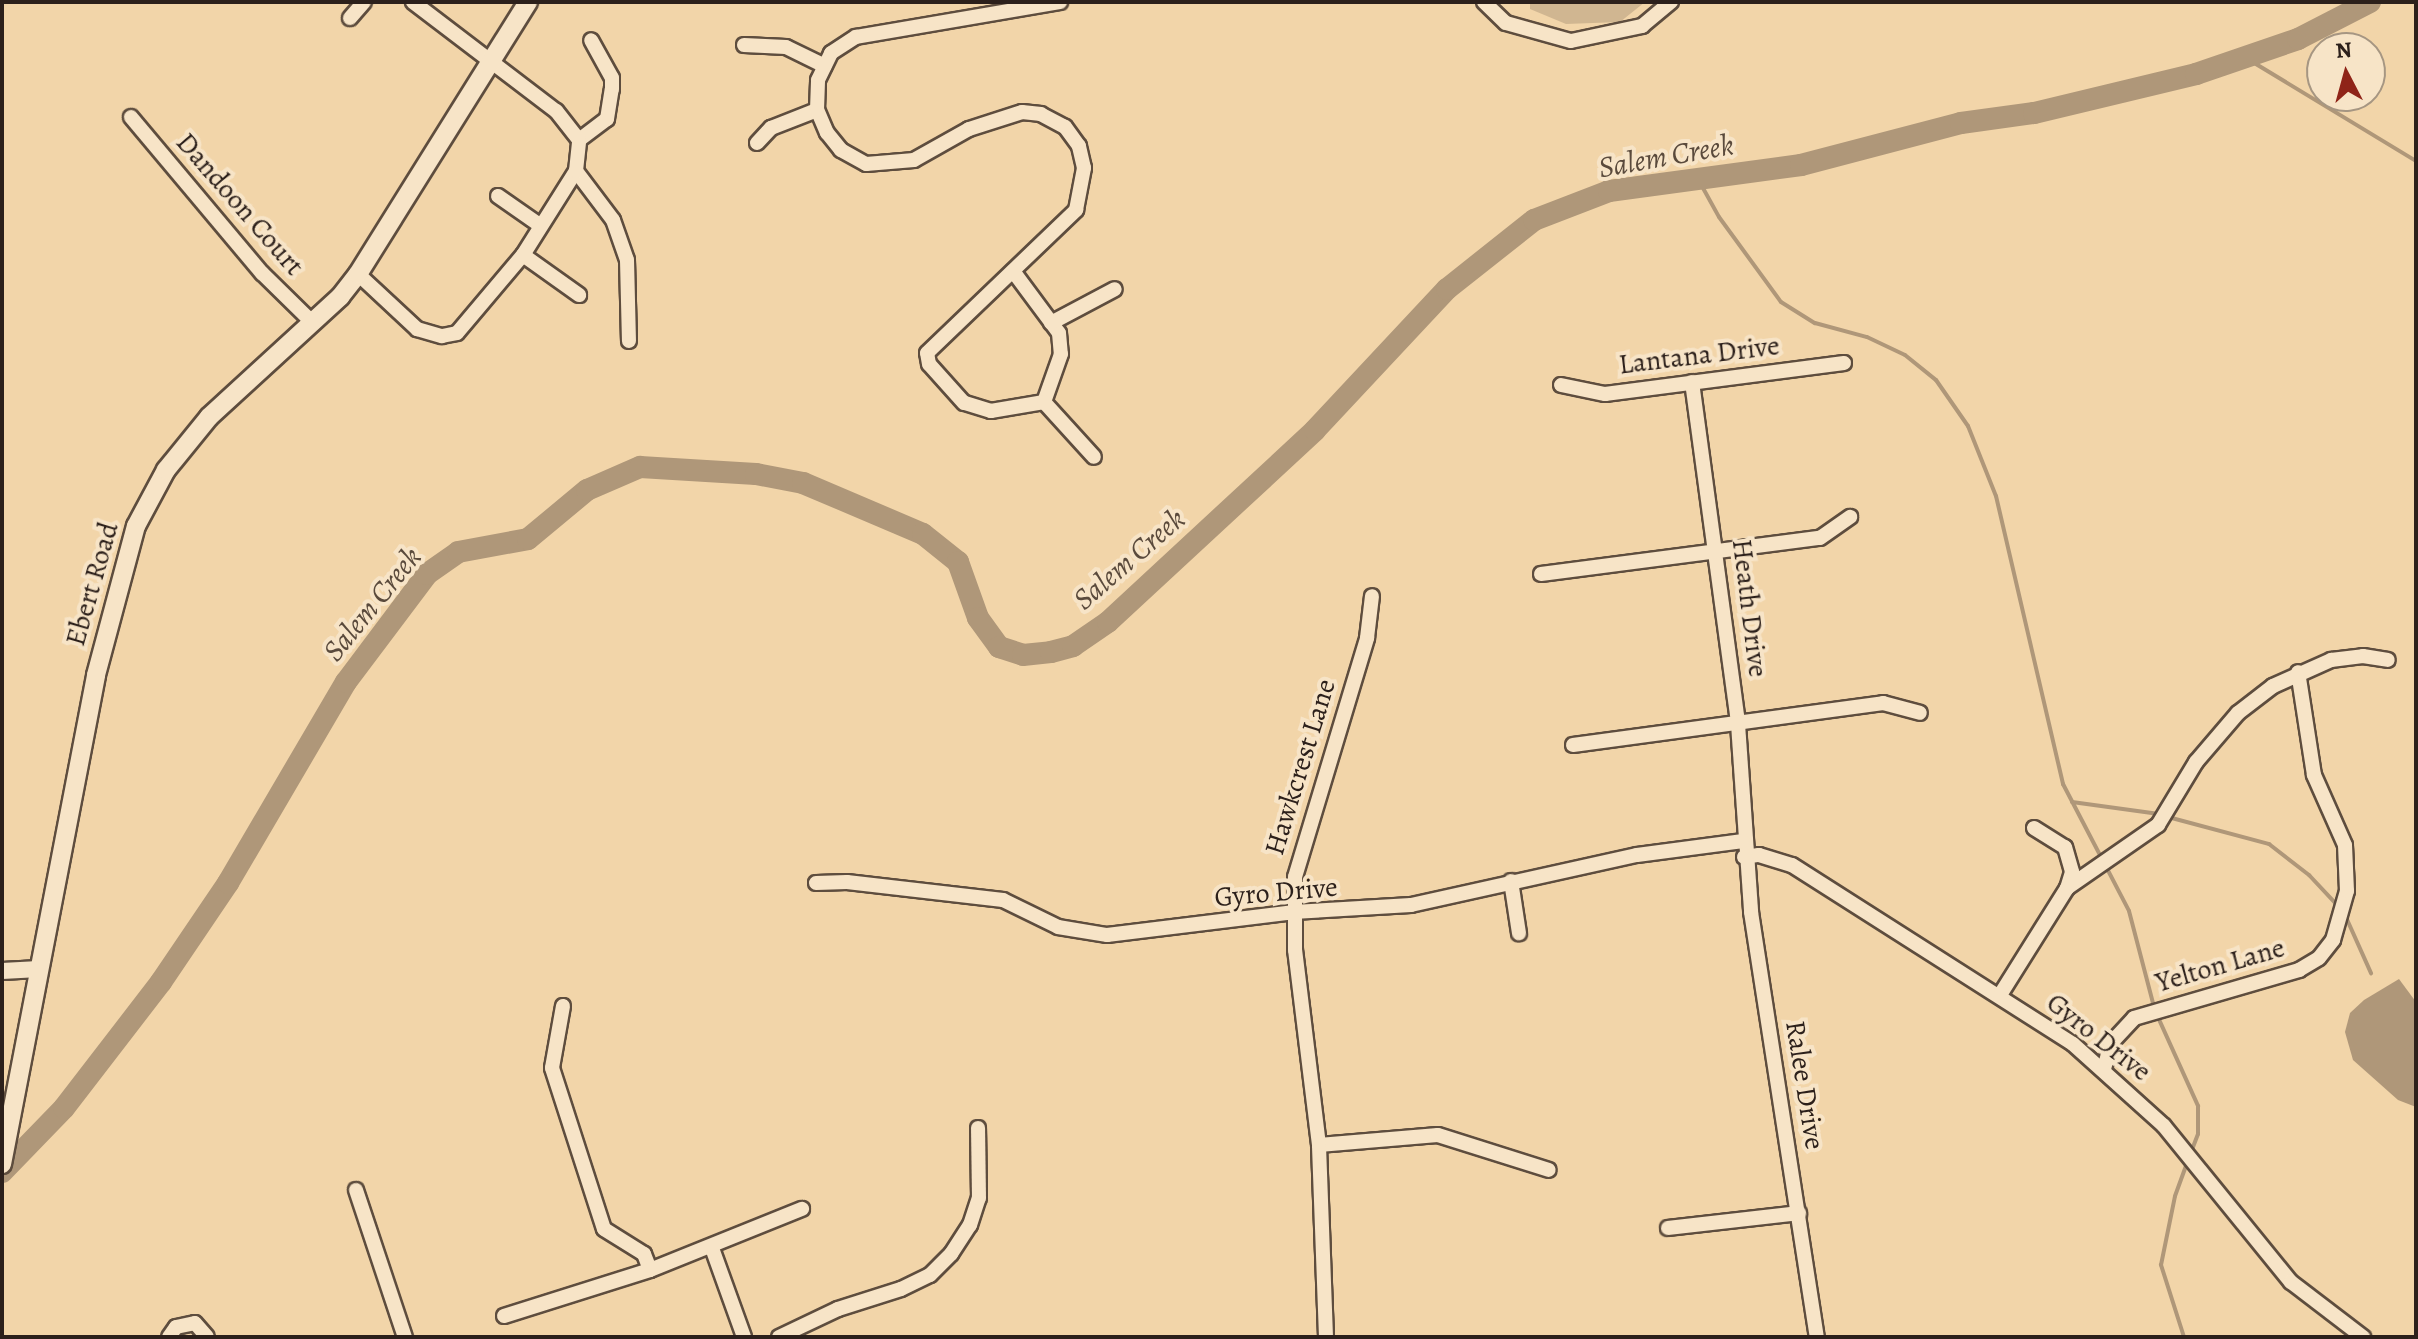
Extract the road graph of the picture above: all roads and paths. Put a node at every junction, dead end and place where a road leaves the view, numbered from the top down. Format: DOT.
graph roads {
  1 [pos="364,2"];
  2 [pos="413,2"];
  3 [pos="528,2"];
  4 [pos="1060,2"];
  5 [pos="1484,2"];
  6 [pos="1671,2"];
  7 [pos="350,18"];
  8 [pos="591,40"];
  9 [pos="744,45"];
  10 [pos="489,63"];
  11 [pos="825,66"];
  12 [pos="817,110"];
  13 [pos="131,117"];
  14 [pos="579,140"];
  15 [pos="757,143"];
  16 [pos="576,171"];
  17 [pos="498,196"];
  18 [pos="541,226"];
  19 [pos="523,255"];
  20 [pos="1013,271"];
  21 [pos="358,274"];
  22 [pos="1115,289"];
  23 [pos="579,295"];
  24 [pos="313,323"];
  25 [pos="1051,323"];
  26 [pos="629,341"];
  27 [pos="1844,363"];
  28 [pos="1692,382"];
  29 [pos="1561,385"];
  30 [pos="1044,402"];
  31 [pos="1094,457"];
  32 [pos="1850,517"];
  33 [pos="1717,553"];
  34 [pos="1541,574"];
  35 [pos="1372,596"];
  36 [pos="2388,660"];
  37 [pos="2298,672"];
  38 [pos="1920,713"];
  39 [pos="1738,724"];
  40 [pos="1573,745"];
  41 [pos="2034,828"];
  42 [pos="1743,841"];
  43 [pos="1744,857"];
  44 [pos="1511,881"];
  45 [pos="816,883"];
  46 [pos="2067,888"];
  47 [pos="1293,912"];
  48 [pos="1519,933"];
  49 [pos="39,969"];
  50 [pos="2,971"];
  51 [pos="2000,995"];
  52 [pos="563,1006"];
  53 [pos="2104,1069"];
  54 [pos="978,1128"];
  55 [pos="1319,1145"];
  56 [pos="2,1164"];
  57 [pos="1549,1170"];
  58 [pos="356,1190"];
  59 [pos="802,1209"];
  60 [pos="1799,1213"];
  61 [pos="1668,1228"];
  62 [pos="712,1248"];
  63 [pos="650,1270"];
  64 [pos="504,1316"];
  65 [pos="169,1337"];
  66 [pos="207,1337"];
  67 [pos="405,1337"];
  68 [pos="744,1337"];
  69 [pos="779,1337"];
  70 [pos="1326,1337"];
  71 [pos="1817,1337"];
  72 [pos="2363,1337"];
  1 -- 7 [label="street"];
  2 -- 10 [label="street"];
  3 -- 10 [label="main road, Ebert Road"];
  4 -- 11 [label="street"];
  5 -- 6 [label="street"];
  8 -- 14 [label="street"];
  9 -- 11 [label="street"];
  10 -- 14 [label="street"];
  10 -- 21 [label="main road, Ebert Road"];
  11 -- 12 [label="street"];
  12 -- 15 [label="street"];
  12 -- 20 [label="street"];
  13 -- 24 [label="street, Dandoon Court"];
  14 -- 16 [label="street"];
  16 -- 18 [label="street"];
  16 -- 26 [label="street"];
  17 -- 18 [label="street"];
  18 -- 19 [label="street"];
  19 -- 21 [label="street"];
  19 -- 23 [label="street"];
  20 -- 25 [label="street"];
  20 -- 30 [label="street"];
  21 -- 24 [label="main road, Ebert Road"];
  22 -- 25 [label="street"];
  24 -- 49 [label="main road, Ebert Road"];
  25 -- 30 [label="street"];
  27 -- 28 [label="street, Lantana Drive"];
  28 -- 29 [label="street, Lantana Drive"];
  28 -- 33 [label="street, Heath Drive"];
  30 -- 31 [label="street"];
  32 -- 33 [label="street"];
  33 -- 34 [label="street"];
  33 -- 39 [label="street, Heath Drive"];
  35 -- 47 [label="street, Hawkcrest Lane"];
  36 -- 37 [label="street"];
  37 -- 46 [label="street"];
  37 -- 53 [label="street, Yelton Lane"];
  38 -- 39 [label="street"];
  39 -- 40 [label="street"];
  39 -- 42 [label="street, Heath Drive"];
  41 -- 46 [label="street"];
  42 -- 43 [label="street, Ralee Drive"];
  42 -- 44 [label="street, Gyro Drive"];
  43 -- 51 [label="street, Gyro Drive"];
  43 -- 60 [label="street, Ralee Drive"];
  44 -- 47 [label="street, Gyro Drive"];
  44 -- 48 [label="street"];
  45 -- 47 [label="street, Gyro Drive"];
  46 -- 51 [label="street"];
  47 -- 55 [label="street, Hawkcrest Lane"];
  49 -- 50 [label="street"];
  49 -- 56 [label="main road, Ebert Road"];
  51 -- 53 [label="street, Gyro Drive"];
  52 -- 63 [label="street"];
  53 -- 72 [label="street, Gyro Drive"];
  54 -- 69 [label="street"];
  55 -- 57 [label="street"];
  55 -- 70 [label="street, Hawkcrest Lane"];
  58 -- 67 [label="street"];
  59 -- 62 [label="street"];
  60 -- 61 [label="street"];
  60 -- 71 [label="street, Ralee Drive"];
  62 -- 63 [label="street"];
  62 -- 68 [label="street"];
  63 -- 64 [label="street"];
  65 -- 66 [label="street"];
}
